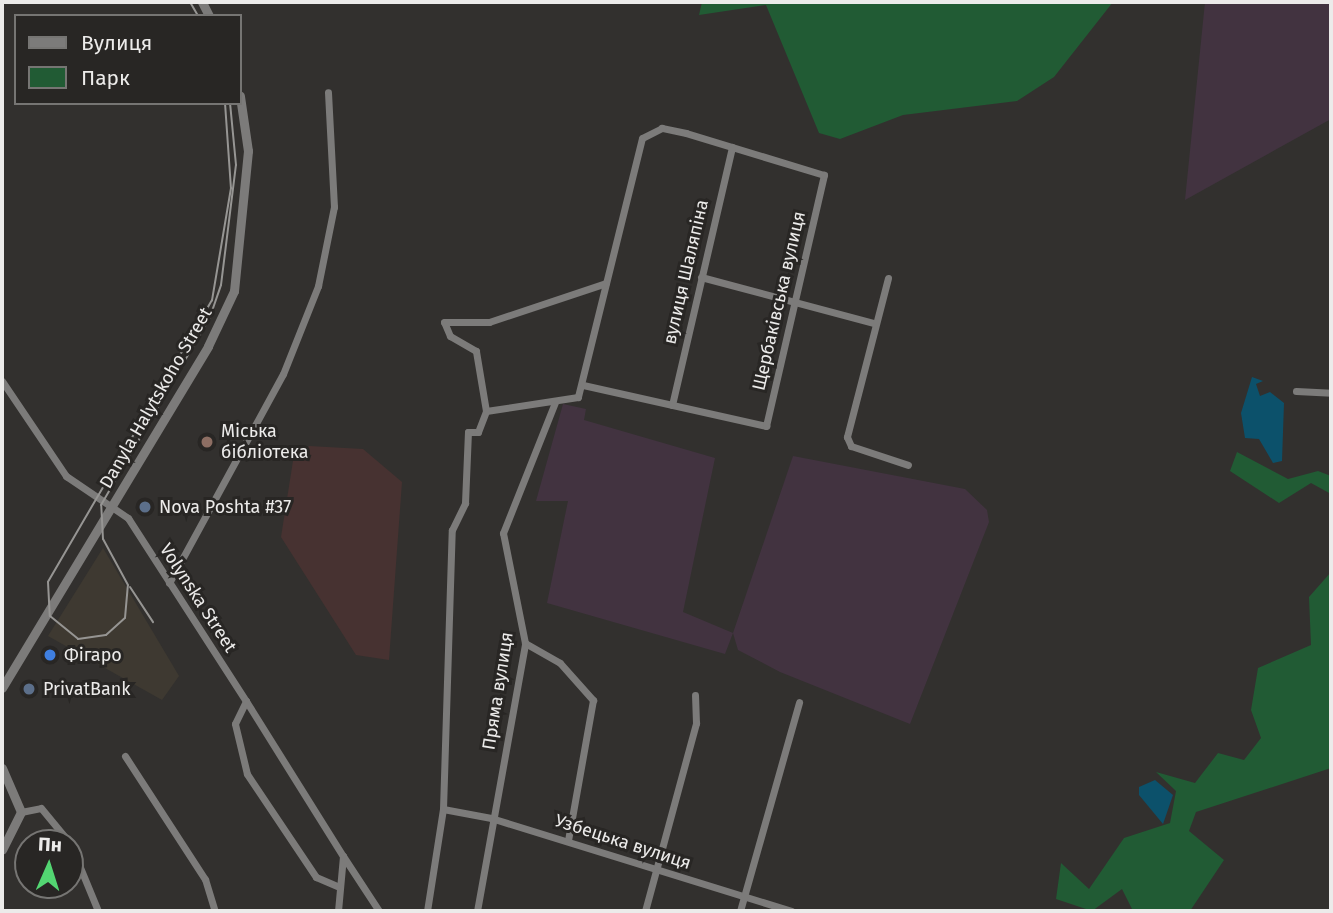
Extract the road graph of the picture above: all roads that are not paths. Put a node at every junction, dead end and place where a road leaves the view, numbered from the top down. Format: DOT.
graph roads {
  1 [pos="328,92"];
  2 [pos="241,105"];
  3 [pos="733,147"];
  4 [pos="701,277"];
  5 [pos="888,278"];
  6 [pos="606,283"];
  7 [pos="794,302"];
  8 [pos="874,323"];
  9 [pos="2,381"];
  10 [pos="583,385"];
  11 [pos="1296,391"];
  12 [pos="1331,393"];
  13 [pos="555,402"];
  14 [pos="671,405"];
  15 [pos="486,411"];
  16 [pos="908,465"];
  17 [pos="110,507"];
  18 [pos="169,583"];
  19 [pos="525,643"];
  20 [pos="2,688"];
  21 [pos="695,695"];
  22 [pos="246,701"];
  23 [pos="799,702"];
  24 [pos="125,756"];
  25 [pos="2,768"];
  26 [pos="443,809"];
  27 [pos="21,812"];
  28 [pos="491,818"];
  29 [pos="58,829"];
  30 [pos="568,840"];
  31 [pos="2,850"];
  32 [pos="343,856"];
  33 [pos="655,870"];
  34 [pos="84,877"];
  35 [pos="340,887"];
  36 [pos="743,894"];
  37 [pos="98,911"];
  38 [pos="215,911"];
  39 [pos="338,911"];
  40 [pos="379,911"];
  41 [pos="428,911"];
  42 [pos="477,911"];
  43 [pos="645,911"];
  44 [pos="740,911"];
  45 [pos="792,911"];
  1 -- 18 [label="street"];
  2 -- 17 [label="street, Danyla Halytskoho Street"];
  3 -- 4 [label="street, вулиця Шаляпіна"];
  3 -- 6 [label="street"];
  3 -- 7 [label="street, Щербаківська вулиця"];
  4 -- 7 [label="street"];
  4 -- 14 [label="street, вулиця Шаляпіна"];
  5 -- 8 [label="street"];
  6 -- 10 [label="street"];
  6 -- 15 [label="street"];
  7 -- 8 [label="street"];
  7 -- 14 [label="street, Щербаківська вулиця"];
  8 -- 16 [label="street"];
  9 -- 17 [label="street, Volynska Street"];
  10 -- 13 [label="street"];
  10 -- 14 [label="street"];
  11 -- 12 [label="street"];
  13 -- 15 [label="street"];
  13 -- 19 [label="street, Пряма вулиця"];
  15 -- 26 [label="street"];
  17 -- 18 [label="street, Volynska Street"];
  17 -- 20 [label="street, Danyla Halytskoho Street"];
  18 -- 22 [label="street, Volynska Street"];
  19 -- 28 [label="street, Пряма вулиця"];
  19 -- 30 [label="street"];
  21 -- 33 [label="street"];
  22 -- 32 [label="street, Volynska Street"];
  22 -- 35 [label="street"];
  23 -- 36 [label="street"];
  24 -- 38 [label="street"];
  25 -- 27 [label="street"];
  26 -- 28 [label="street, Узбецька вулиця"];
  26 -- 41 [label="street"];
  27 -- 29 [label="street"];
  27 -- 31 [label="street"];
  28 -- 30 [label="street, Узбецька вулиця"];
  28 -- 42 [label="street, Пряма вулиця"];
  30 -- 33 [label="street, Узбецька вулиця"];
  32 -- 35 [label="street"];
  32 -- 40 [label="street, Volynska Street"];
  33 -- 36 [label="street, Узбецька вулиця"];
  33 -- 43 [label="street"];
  34 -- 37 [label="street"];
  35 -- 39 [label="street"];
  36 -- 44 [label="street"];
  36 -- 45 [label="street, Узбецька вулиця"];
}
